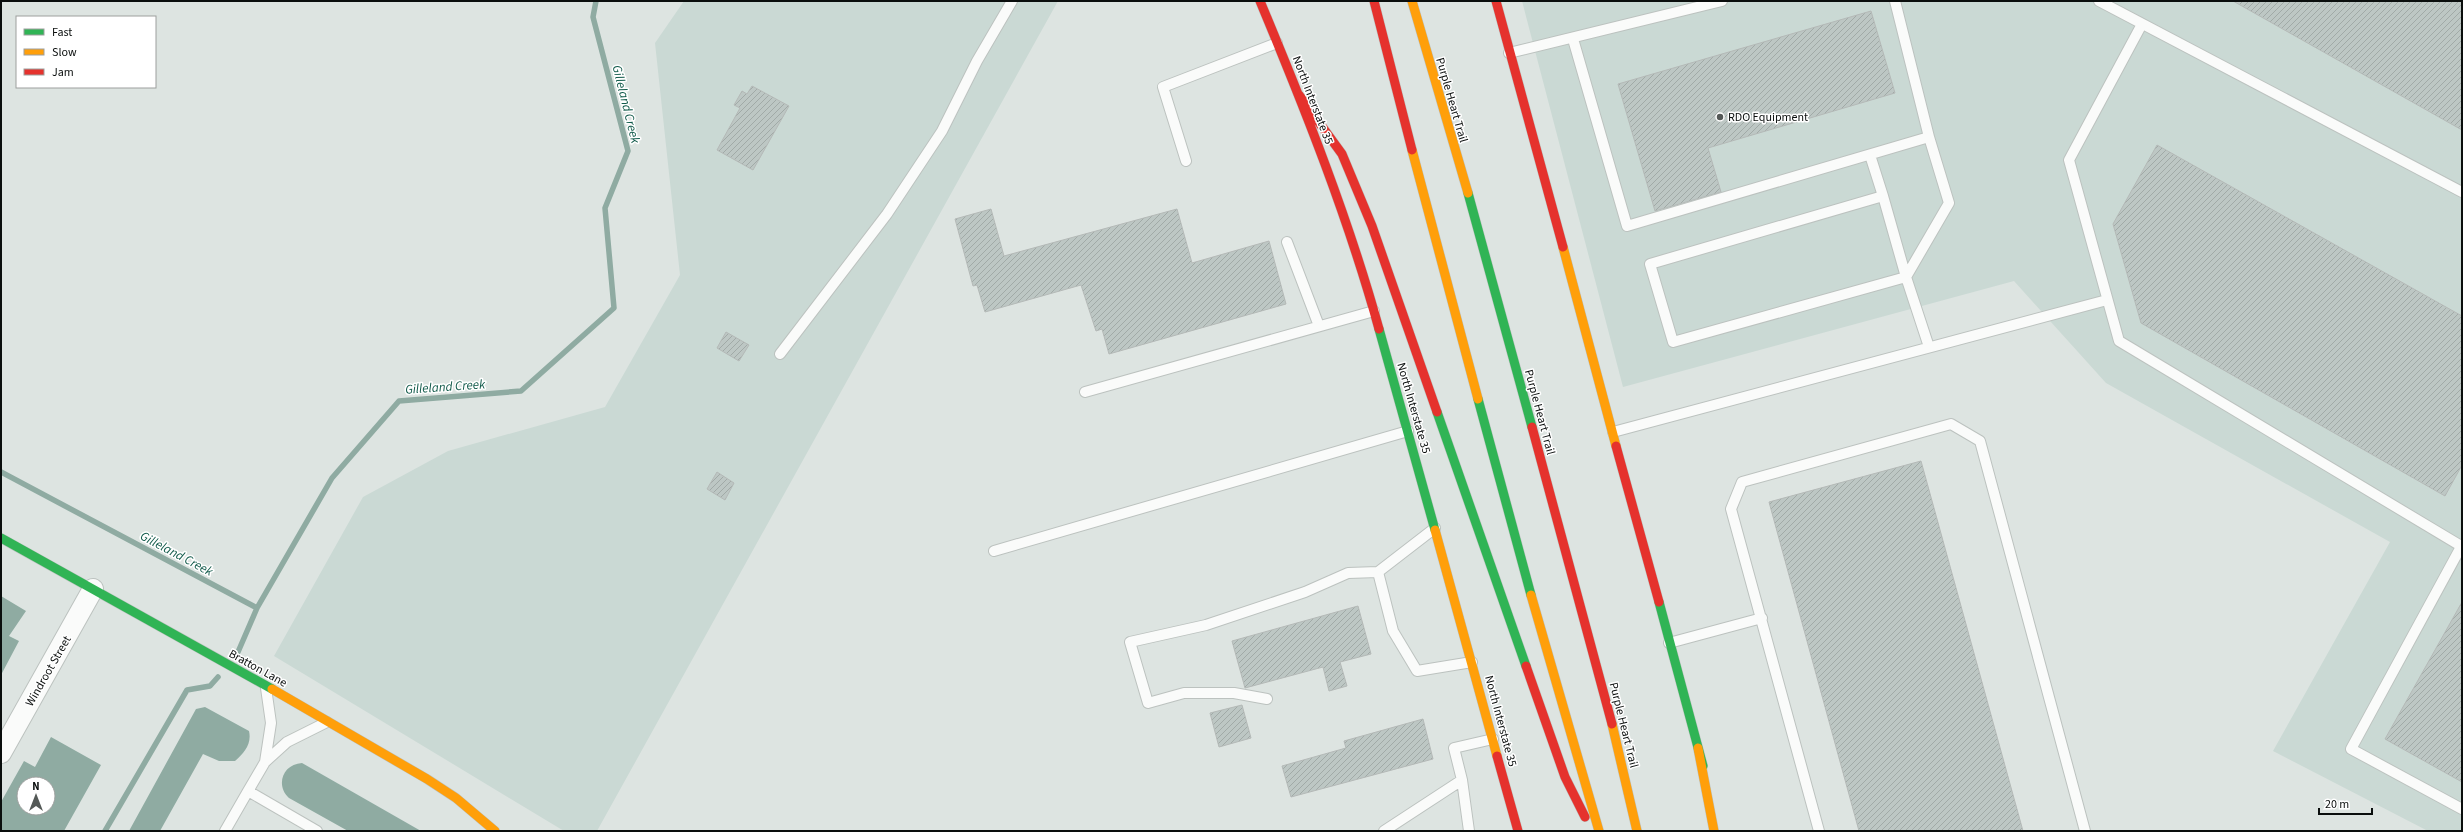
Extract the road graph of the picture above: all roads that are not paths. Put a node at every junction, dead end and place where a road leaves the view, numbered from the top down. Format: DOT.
graph roads {
  1 [pos="1012,1"];
  2 [pos="1260,1"];
  3 [pos="1374,1"];
  4 [pos="1412,1"];
  5 [pos="1496,1"];
  6 [pos="1722,1"];
  7 [pos="1895,1"];
  8 [pos="2099,1"];
  9 [pos="2142,24"];
  10 [pos="1573,38"];
  11 [pos="1277,43"];
  12 [pos="1509,53"];
  13 [pos="1299,95"];
  14 [pos="1929,137"];
  15 [pos="1870,155"];
  16 [pos="1186,161"];
  17 [pos="2462,192"];
  18 [pos="1883,196"];
  19 [pos="1287,242"];
  20 [pos="1906,277"];
  21 [pos="2107,300"];
  22 [pos="1374,311"];
  23 [pos="1319,326"];
  24 [pos="1929,347"];
  25 [pos="780,354"];
  26 [pos="1085,392"];
  27 [pos="1408,431"];
  28 [pos="1613,432"];
  29 [pos="1435,527"];
  30 [pos="1,538"];
  31 [pos="2462,545"];
  32 [pos="994,550"];
  33 [pos="1378,572"];
  34 [pos="93,589"];
  35 [pos="1762,618"];
  36 [pos="1669,643"];
  37 [pos="1472,662"];
  38 [pos="266,686"];
  39 [pos="1267,699"];
  40 [pos="328,722"];
  41 [pos="1493,739"];
  42 [pos="1698,748"];
  43 [pos="1,753"];
  44 [pos="265,762"];
  45 [pos="1462,780"];
  46 [pos="248,791"];
  47 [pos="2462,809"];
  48 [pos="225,831"];
  49 [pos="317,831"];
  50 [pos="495,831"];
  51 [pos="1384,831"];
  52 [pos="1469,831"];
  53 [pos="1518,831"];
  54 [pos="1592,831"];
  55 [pos="1599,831"];
  56 [pos="1637,831"];
  57 [pos="1714,831"];
  58 [pos="1721,831"];
  59 [pos="1819,831"];
  60 [pos="2085,831"];
  1 -- 25 [label="lane"];
  2 -- 11 [label="main road, North Interstate 35"];
  3 -- 55 [label="main road"];
  4 -- 56 [label="main road, Purple Heart Trail"];
  5 -- 12 [label="main road"];
  6 -- 10 [label="lane"];
  7 -- 14 [label="lane"];
  8 -- 9 [label="lane"];
  9 -- 17 [label="lane"];
  9 -- 21 [label="lane"];
  10 -- 12 [label="lane"];
  10 -- 15 [label="lane"];
  11 -- 13 [label="main road, North Interstate 35"];
  11 -- 16 [label="lane"];
  12 -- 28 [label="main road"];
  13 -- 22 [label="main road, North Interstate 35"];
  13 -- 54 [label="main road"];
  14 -- 15 [label="lane"];
  14 -- 20 [label="lane"];
  15 -- 18 [label="lane"];
  18 -- 20 [label="lane"];
  18 -- 20 [label="lane"];
  19 -- 23 [label="lane"];
  20 -- 24 [label="lane"];
  21 -- 24 [label="lane"];
  21 -- 31 [label="lane"];
  22 -- 23 [label="lane"];
  22 -- 27 [label="main road, North Interstate 35"];
  23 -- 26 [label="lane"];
  24 -- 28 [label="lane"];
  27 -- 29 [label="main road, North Interstate 35"];
  27 -- 32 [label="lane"];
  28 -- 36 [label="main road"];
  29 -- 33 [label="lane"];
  29 -- 37 [label="main road, North Interstate 35"];
  30 -- 34 [label="main road, Bratton Lane"];
  31 -- 47 [label="lane"];
  33 -- 37 [label="lane"];
  33 -- 39 [label="lane"];
  34 -- 38 [label="main road, Bratton Lane"];
  34 -- 43 [label="street, Windroot Street"];
  35 -- 36 [label="lane"];
  35 -- 59 [label="lane"];
  35 -- 60 [label="lane"];
  36 -- 42 [label="main road"];
  37 -- 41 [label="main road, North Interstate 35"];
  38 -- 40 [label="main road, Bratton Lane"];
  38 -- 44 [label="lane"];
  40 -- 44 [label="lane"];
  40 -- 50 [label="main road, Bratton Lane"];
  41 -- 45 [label="lane"];
  41 -- 53 [label="main road, North Interstate 35"];
  42 -- 57 [label="main road"];
  42 -- 58 [label="main road"];
  44 -- 46 [label="lane"];
  45 -- 51 [label="lane"];
  45 -- 52 [label="lane"];
  46 -- 48 [label="lane"];
  46 -- 49 [label="lane"];
}
